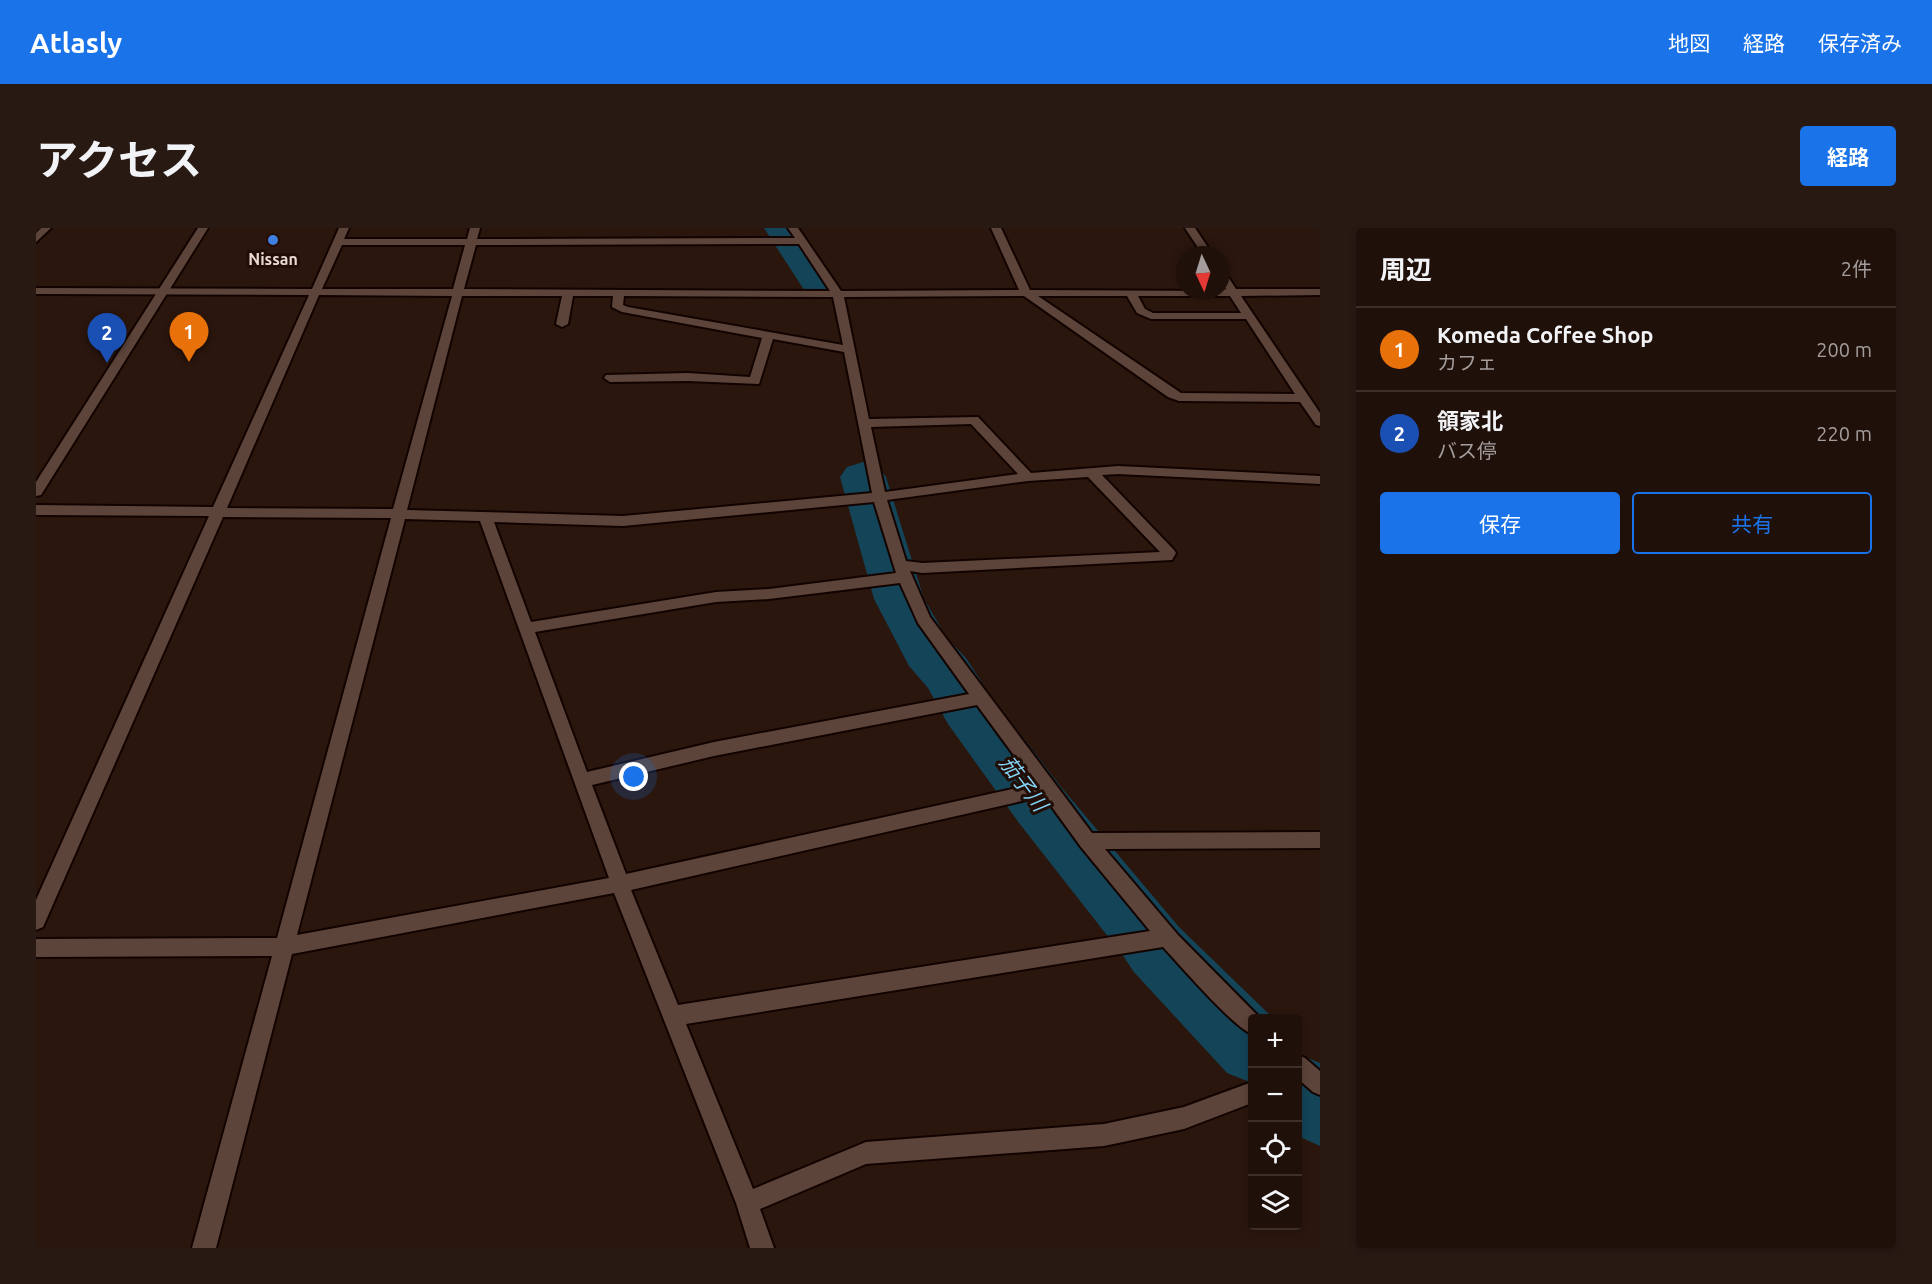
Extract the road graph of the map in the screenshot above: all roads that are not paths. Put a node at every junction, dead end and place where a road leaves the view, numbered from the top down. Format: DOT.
graph roads {
  1 [pos="46,228"];
  2 [pos="203,228"];
  3 [pos="344,228"];
  4 [pos="475,228"];
  5 [pos="793,228"];
  6 [pos="996,228"];
  7 [pos="1190,228"];
  8 [pos="36,239"];
  9 [pos="802,241"];
  10 [pos="337,242"];
  11 [pos="471,242"];
  12 [pos="1202,246"];
  13 [pos="1230,287"];
  14 [pos="314,290"];
  15 [pos="36,291"];
  16 [pos="163,291"];
  17 [pos="459,291"];
  18 [pos="568,292"];
  19 [pos="619,292"];
  20 [pos="1320,292"];
  21 [pos="1026,293"];
  22 [pos="1131,293"];
  23 [pos="1234,293"];
  24 [pos="838,294"];
  25 [pos="1249,316"];
  26 [pos="562,324"];
  27 [pos="768,336"];
  28 [pos="851,350"];
  29 [pos="610,378"];
  30 [pos="1303,398"];
  31 [pos="1320,422"];
  32 [pos="865,423"];
  33 [pos="1091,472"];
  34 [pos="1028,477"];
  35 [pos="1320,480"];
  36 [pos="36,492"];
  37 [pos="872,498"];
  38 [pos="36,510"];
  39 [pos="216,512"];
  40 [pos="397,514"];
  41 [pos="485,517"];
  42 [pos="897,575"];
  43 [pos="526,628"];
  44 [pos="969,699"];
  45 [pos="582,780"];
  46 [pos="1036,791"];
  47 [pos="1320,840"];
  48 [pos="1087,841"];
  49 [pos="620,884"];
  50 [pos="36,921"];
  51 [pos="1156,938"];
  52 [pos="283,947"];
  53 [pos="36,948"];
  54 [pos="674,1016"];
  55 [pos="1248,1020"];
  56 [pos="1248,1095"];
  57 [pos="747,1203"];
  58 [pos="204,1248"];
  59 [pos="762,1248"];
  1 -- 8 [label="street"];
  2 -- 16 [label="street"];
  3 -- 10 [label="street"];
  4 -- 11 [label="street"];
  5 -- 9 [label="street"];
  6 -- 21 [label="street"];
  7 -- 12 [label="street"];
  9 -- 11 [label="street"];
  9 -- 24 [label="street"];
  10 -- 11 [label="street"];
  10 -- 14 [label="street"];
  11 -- 17 [label="street"];
  13 -- 23 [label="street"];
  14 -- 16 [label="street"];
  14 -- 17 [label="street"];
  14 -- 39 [label="street"];
  15 -- 16 [label="street"];
  16 -- 36 [label="street"];
  17 -- 18 [label="street"];
  17 -- 40 [label="street"];
  18 -- 19 [label="street"];
  18 -- 26 [label="street"];
  19 -- 24 [label="street"];
  19 -- 27 [label="street"];
  20 -- 23 [label="street"];
  21 -- 22 [label="street"];
  21 -- 24 [label="street"];
  21 -- 30 [label="street"];
  22 -- 23 [label="street"];
  22 -- 25 [label="street"];
  23 -- 25 [label="street"];
  24 -- 28 [label="street"];
  25 -- 30 [label="street"];
  27 -- 28 [label="street"];
  27 -- 29 [label="street"];
  28 -- 32 [label="street"];
  30 -- 31 [label="street"];
  32 -- 34 [label="street"];
  32 -- 37 [label="street"];
  33 -- 34 [label="street"];
  33 -- 35 [label="street"];
  33 -- 42 [label="street"];
  34 -- 37 [label="street"];
  37 -- 41 [label="street"];
  37 -- 42 [label="street"];
  38 -- 39 [label="street"];
  39 -- 40 [label="street"];
  39 -- 50 [label="street"];
  40 -- 41 [label="street"];
  40 -- 52 [label="street"];
  41 -- 43 [label="street"];
  42 -- 43 [label="street"];
  42 -- 44 [label="street"];
  43 -- 45 [label="street"];
  44 -- 45 [label="street"];
  44 -- 46 [label="street"];
  45 -- 49 [label="street"];
  46 -- 48 [label="street"];
  46 -- 49 [label="street"];
  47 -- 48 [label="street"];
  48 -- 51 [label="street"];
  49 -- 52 [label="street"];
  49 -- 54 [label="street"];
  51 -- 54 [label="street"];
  51 -- 55 [label="street"];
  52 -- 53 [label="street"];
  52 -- 58 [label="street"];
  54 -- 57 [label="street"];
  56 -- 57 [label="street"];
  57 -- 59 [label="street"];
}
